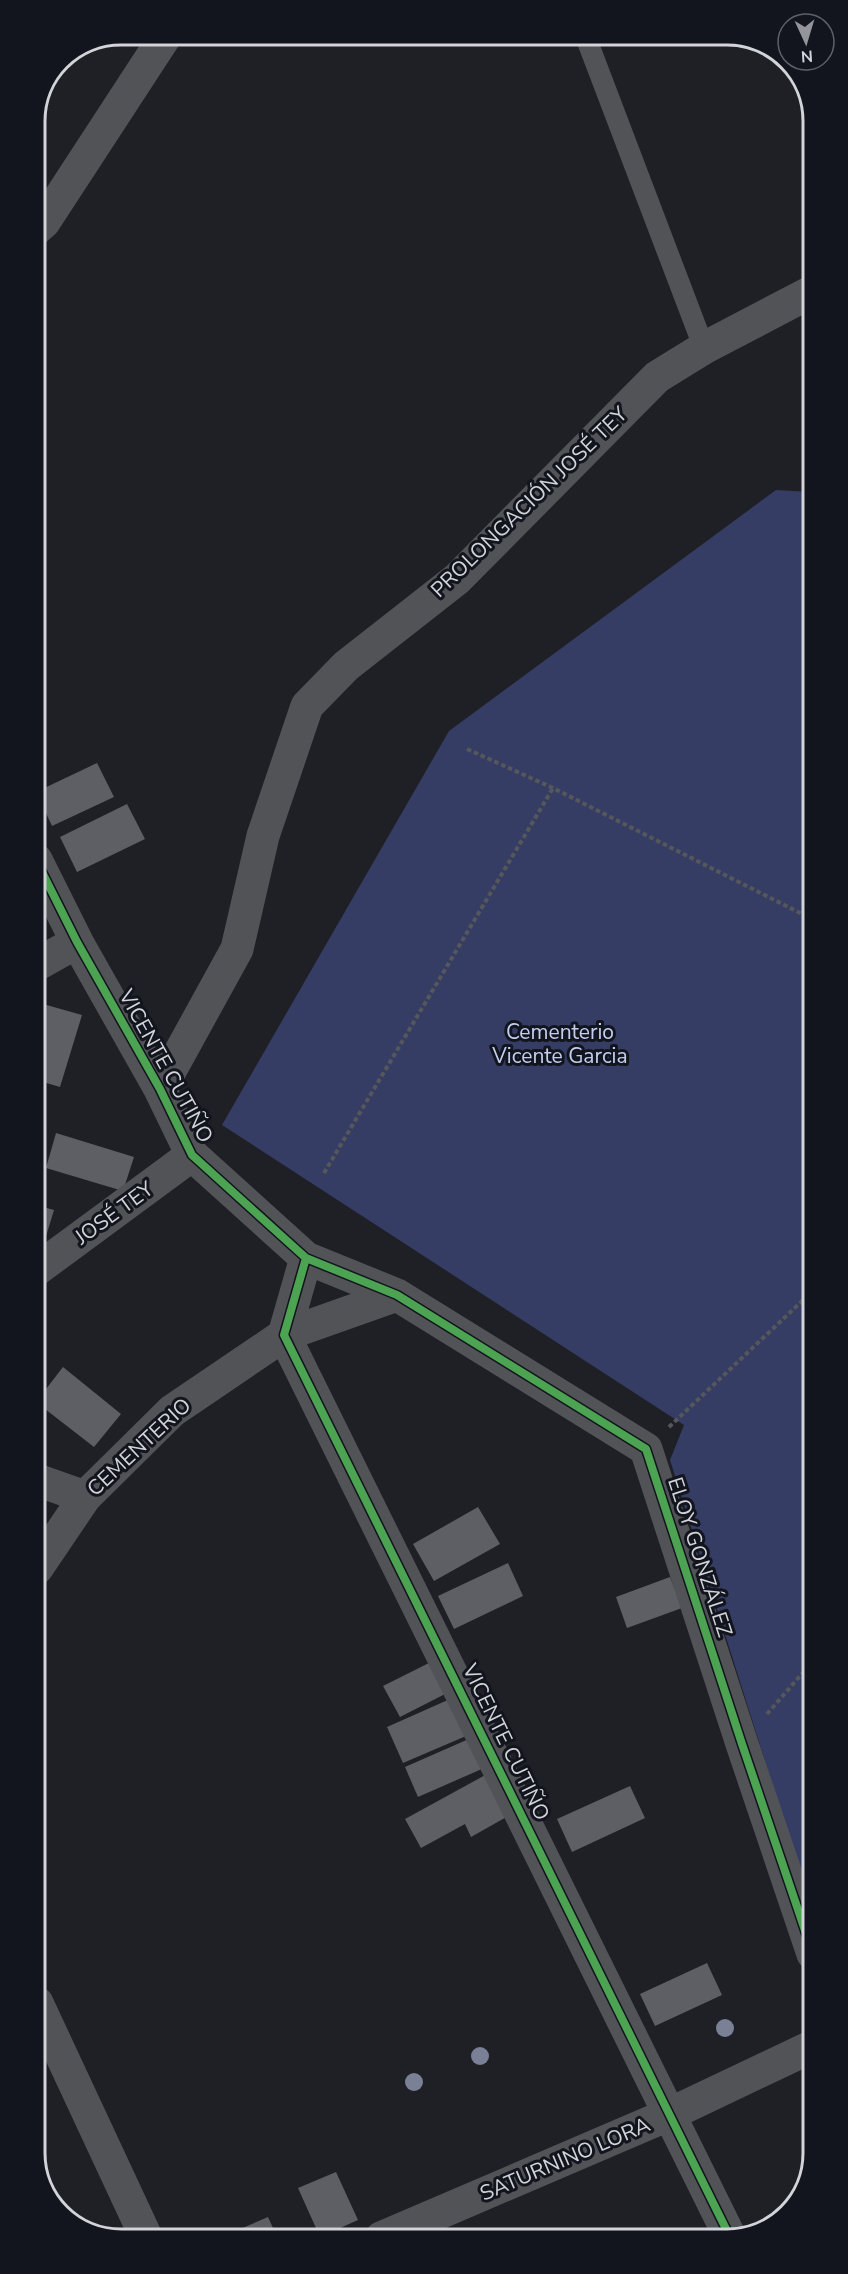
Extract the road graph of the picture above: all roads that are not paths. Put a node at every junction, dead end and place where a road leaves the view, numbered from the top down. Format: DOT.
graph roads {
  1 [pos="159,45"];
  2 [pos="589,45"];
  3 [pos="45,220"];
  4 [pos="803,296"];
  5 [pos="704,348"];
  6 [pos="45,878"];
  7 [pos="77,942"];
  8 [pos="45,960"];
  9 [pos="160,1089"];
  10 [pos="192,1155"];
  11 [pos="306,1257"];
  12 [pos="45,1263"];
  13 [pos="397,1295"];
  14 [pos="284,1335"];
  15 [pos="45,1483"];
  16 [pos="85,1497"];
  17 [pos="45,1556"];
  18 [pos="803,1924"];
  19 [pos="45,2020"];
  20 [pos="803,2051"];
  21 [pos="670,2114"];
  22 [pos="142,2229"];
  23 [pos="402,2229"];
  24 [pos="727,2229"];
  1 -- 3 [label="street"];
  2 -- 5 [label="lane"];
  4 -- 5 [label="street, PROLONGACIÓN JOSÉ TEY"];
  5 -- 9 [label="street, PROLONGACIÓN JOSÉ TEY"];
  6 -- 7 [label="street, VICENTE CUTIÑO"];
  7 -- 8 [label="street"];
  7 -- 9 [label="street, VICENTE CUTIÑO"];
  9 -- 10 [label="street, VICENTE CUTIÑO"];
  10 -- 11 [label="street, VICENTE CUTIÑO"];
  10 -- 12 [label="street, JOSÉ TEY"];
  11 -- 13 [label="street, VICENTE CUTIÑO"];
  11 -- 14 [label="street"];
  13 -- 14 [label="street, CEMENTERIO"];
  13 -- 18 [label="street, ELOY GONZÁLEZ"];
  14 -- 16 [label="street, CEMENTERIO"];
  14 -- 21 [label="street, VICENTE CUTIÑO"];
  15 -- 16 [label="street"];
  16 -- 17 [label="street, CEMENTERIO"];
  19 -- 22 [label="street"];
  20 -- 21 [label="street, SATURNINO LORA"];
  21 -- 23 [label="street, SATURNINO LORA"];
  21 -- 24 [label="street, VICENTE CUTIÑO"];
}
